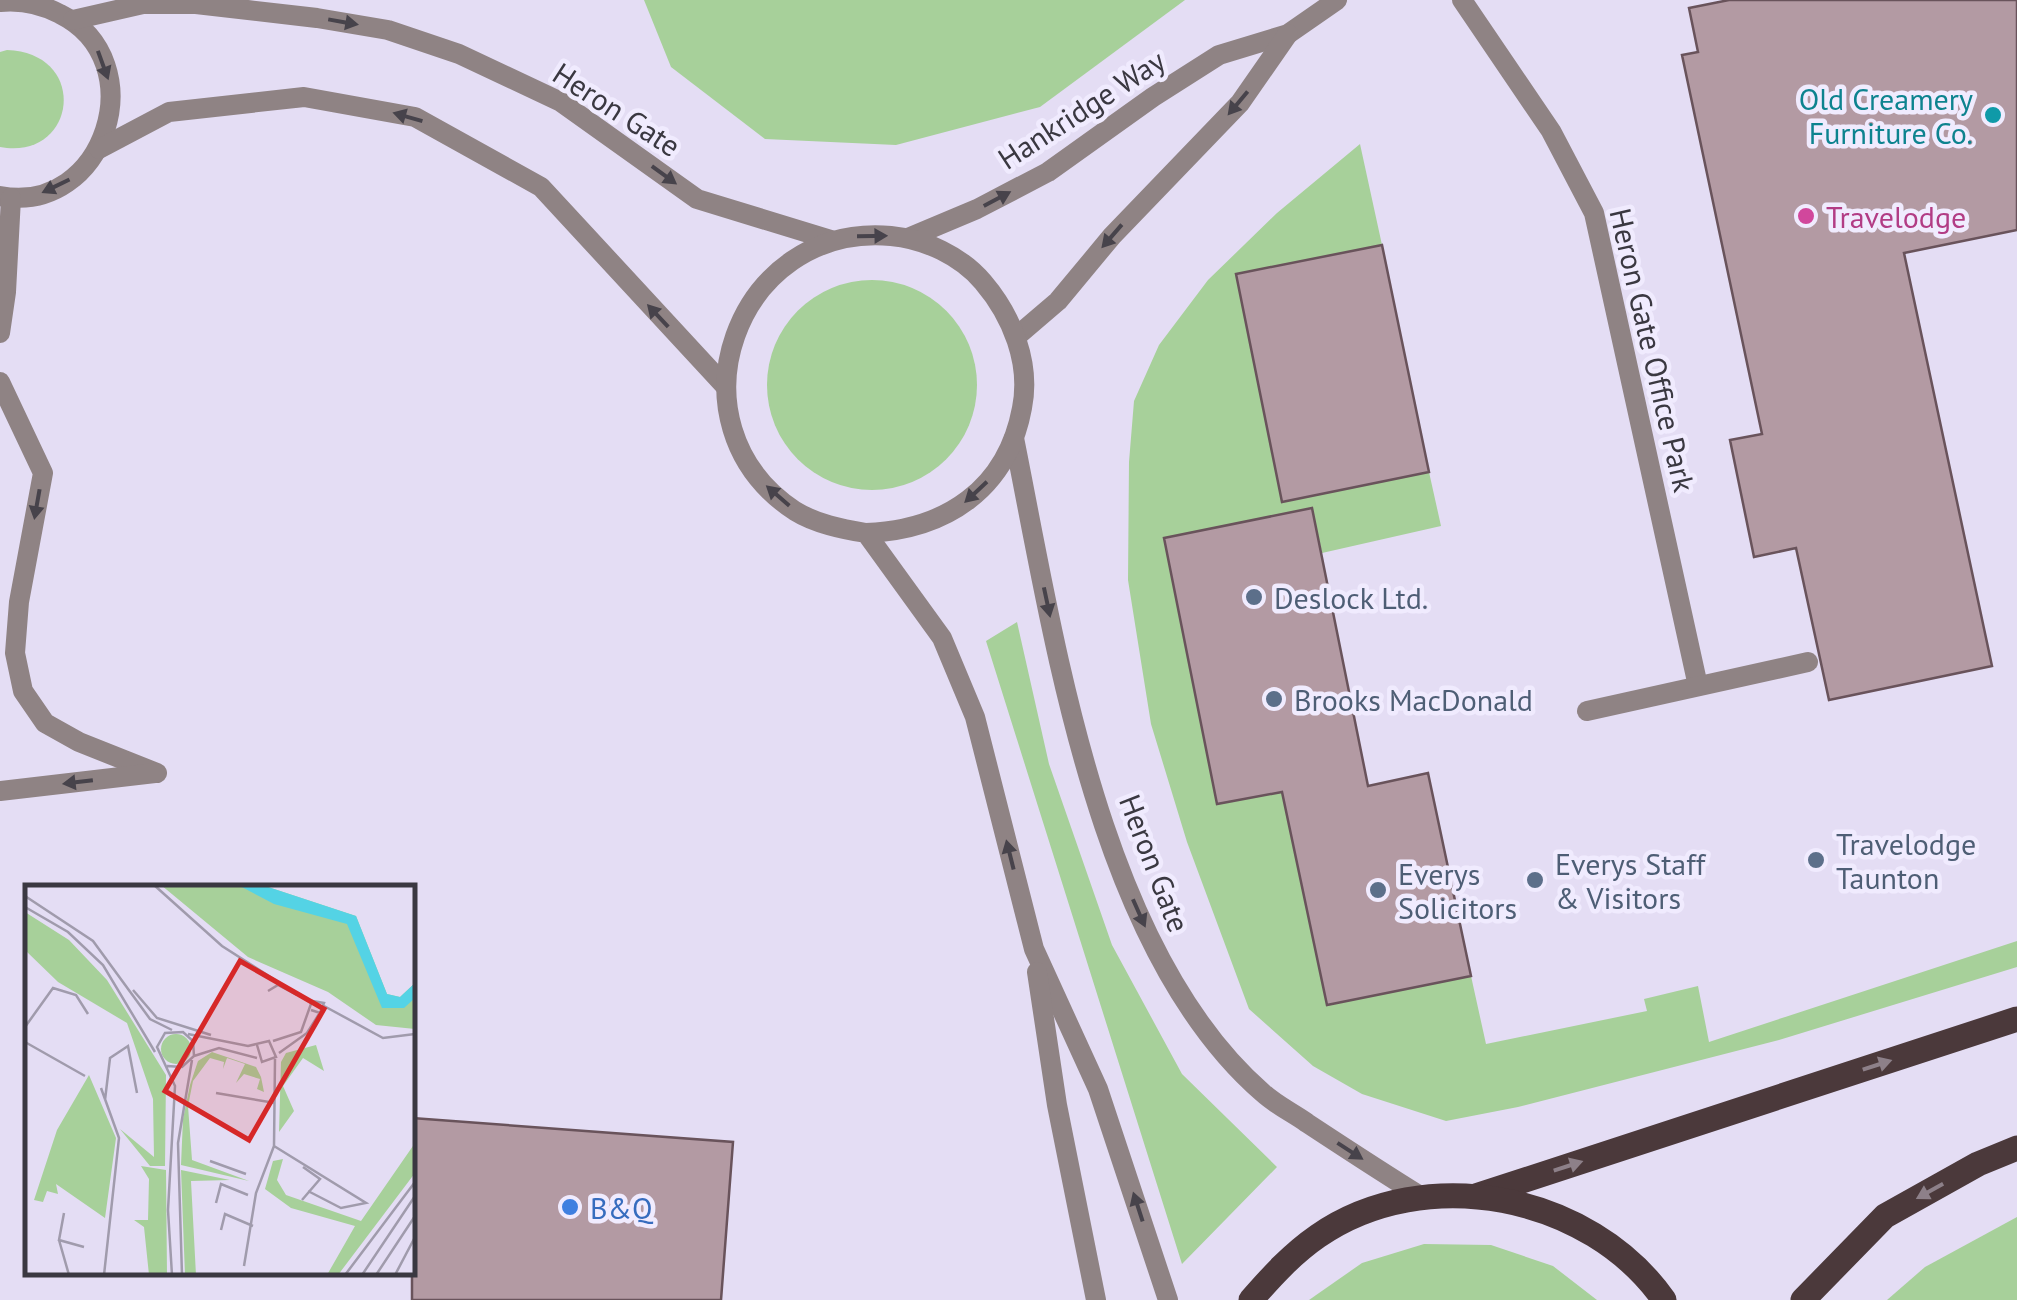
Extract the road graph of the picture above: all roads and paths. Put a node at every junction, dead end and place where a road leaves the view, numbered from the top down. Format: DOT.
graph roads {
  1 [pos="1337,0"];
  2 [pos="1462,0"];
  3 [pos="0,2"];
  4 [pos="73,20"];
  5 [pos="1288,34"];
  6 [pos="99,149"];
  7 [pos="5,197"];
  8 [pos="908,238"];
  9 [pos="831,240"];
  10 [pos="0,333"];
  11 [pos="1016,337"];
  12 [pos="0,382"];
  13 [pos="725,386"];
  14 [pos="1014,438"];
  15 [pos="866,534"];
  16 [pos="1808,662"];
  17 [pos="1698,686"];
  18 [pos="1586,711"];
  19 [pos="0,791"];
  20 [pos="1034,949"];
  21 [pos="2017,1020"];
  22 [pos="2017,1148"];
  23 [pos="1476,1196"];
  24 [pos="1422,1197"];
  25 [pos="1096,1300"];
  26 [pos="1168,1300"];
  27 [pos="1251,1300"];
  28 [pos="1664,1300"];
  29 [pos="1803,1300"];
  1 -- 5 [label="street, Hankridge Way"];
  2 -- 17 [label="street, Heron Gate Office Park"];
  3 -- 4 [label="street"];
  4 -- 6 [label="street, one-way"];
  4 -- 9 [label="street, Heron Gate, one-way"];
  8 -- 5 [label="street, Hankridge Way, one-way"];
  5 -- 11 [label="street, Hankridge Way, one-way"];
  6 -- 7 [label="street, one-way"];
  13 -- 6 [label="street, one-way"];
  7 -- 10 [label="street"];
  9 -- 8 [label="street, Heron Gate, one-way"];
  8 -- 11 [label="street, Heron Gate"];
  9 -- 13 [label="street, Heron Gate"];
  11 -- 14 [label="street, Heron Gate"];
  12 -- 19 [label="street, one-way"];
  15 -- 13 [label="street, Heron Gate, one-way"];
  14 -- 15 [label="street, Heron Gate, one-way"];
  14 -- 24 [label="street, Heron Gate, one-way"];
  20 -- 15 [label="street, one-way"];
  16 -- 17 [label="street"];
  17 -- 18 [label="street"];
  20 -- 25 [label="street"];
  26 -- 20 [label="street, one-way"];
  23 -- 21 [label="main road, one-way"];
  22 -- 29 [label="main road, one-way"];
  23 -- 24 [label="main road"];
  23 -- 28 [label="main road"];
  24 -- 27 [label="main road"];
}
